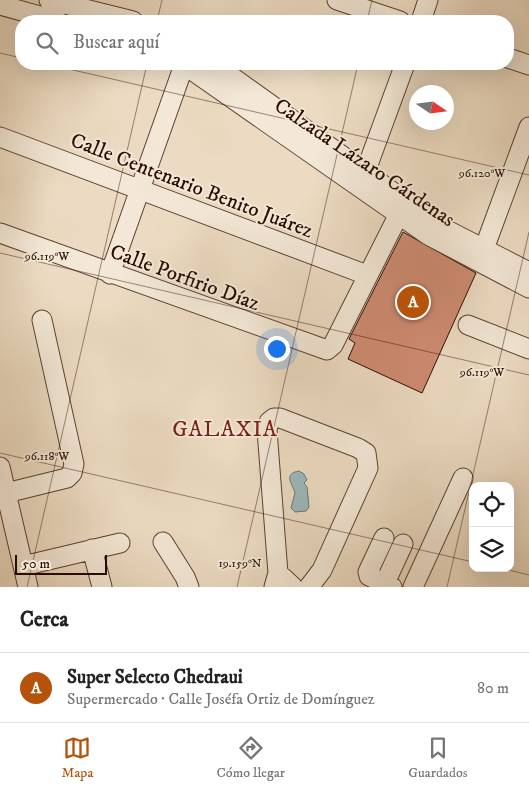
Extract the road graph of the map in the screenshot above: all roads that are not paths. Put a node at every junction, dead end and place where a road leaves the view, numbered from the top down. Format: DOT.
graph roads {
  1 [pos="49,0"];
  2 [pos="337,0"];
  3 [pos="428,0"];
  4 [pos="0,6"];
  5 [pos="102,11"];
  6 [pos="35,15"];
  7 [pos="114,15"];
  8 [pos="382,15"];
  9 [pos="422,15"];
  10 [pos="514,60"];
  11 [pos="529,65"];
  12 [pos="182,70"];
  13 [pos="193,70"];
  14 [pos="222,70"];
  15 [pos="403,70"];
  16 [pos="0,138"];
  17 [pos="527,138"];
  18 [pos="365,173"];
  19 [pos="140,188"];
  20 [pos="401,208"];
  21 [pos="0,233"];
  22 [pos="484,249"];
  23 [pos="529,272"];
  24 [pos="110,274"];
  25 [pos="367,275"];
  26 [pos="529,288"];
  27 [pos="42,320"];
  28 [pos="468,325"];
  29 [pos="529,349"];
  30 [pos="0,467"];
  31 [pos="463,478"];
  32 [pos="6,493"];
  33 [pos="384,538"];
  34 [pos="163,542"];
  35 [pos="120,543"];
  36 [pos="403,544"];
  37 [pos="92,549"];
  38 [pos="23,566"];
  39 [pos="276,580"];
  40 [pos="388,585"];
  41 [pos="28,587"];
  42 [pos="102,587"];
  43 [pos="189,587"];
  44 [pos="293,587"];
  45 [pos="309,587"];
  46 [pos="413,587"];
  1 -- 5 [label="street"];
  2 -- 8 [label="street"];
  3 -- 9 [label="street"];
  4 -- 6 [label="street"];
  5 -- 7 [label="street"];
  10 -- 11 [label="street"];
  12 -- 19 [label="street"];
  13 -- 20 [label="street, Calzada Lázaro Cárdenas"];
  14 -- 18 [label="street, Calzada Lázaro Cárdenas"];
  15 -- 18 [label="street"];
  16 -- 19 [label="street, Calle Centenario Benito Juárez"];
  17 -- 22 [label="street"];
  18 -- 20 [label="street, Calzada Lázaro Cárdenas"];
  19 -- 24 [label="street"];
  19 -- 25 [label="street, Calle Centenario Benito Juárez"];
  20 -- 22 [label="street, Calzada Lázaro Cárdenas"];
  20 -- 25 [label="street"];
  20 -- 26 [label="street, Calzada Lázaro Cárdenas"];
  21 -- 24 [label="street, Calle Porfirio Díaz"];
  22 -- 23 [label="street, Calzada Lázaro Cárdenas"];
  24 -- 25 [label="street, Calle Porfirio Díaz"];
  27 -- 32 [label="street"];
  28 -- 29 [label="street"];
  30 -- 32 [label="street"];
  31 -- 46 [label="street"];
  32 -- 38 [label="street"];
  33 -- 40 [label="street"];
  34 -- 43 [label="street"];
  35 -- 37 [label="street"];
  36 -- 40 [label="street"];
  37 -- 38 [label="street"];
  37 -- 42 [label="street"];
  38 -- 41 [label="street"];
  39 -- 44 [label="street"];
  39 -- 45 [label="street"];
}
